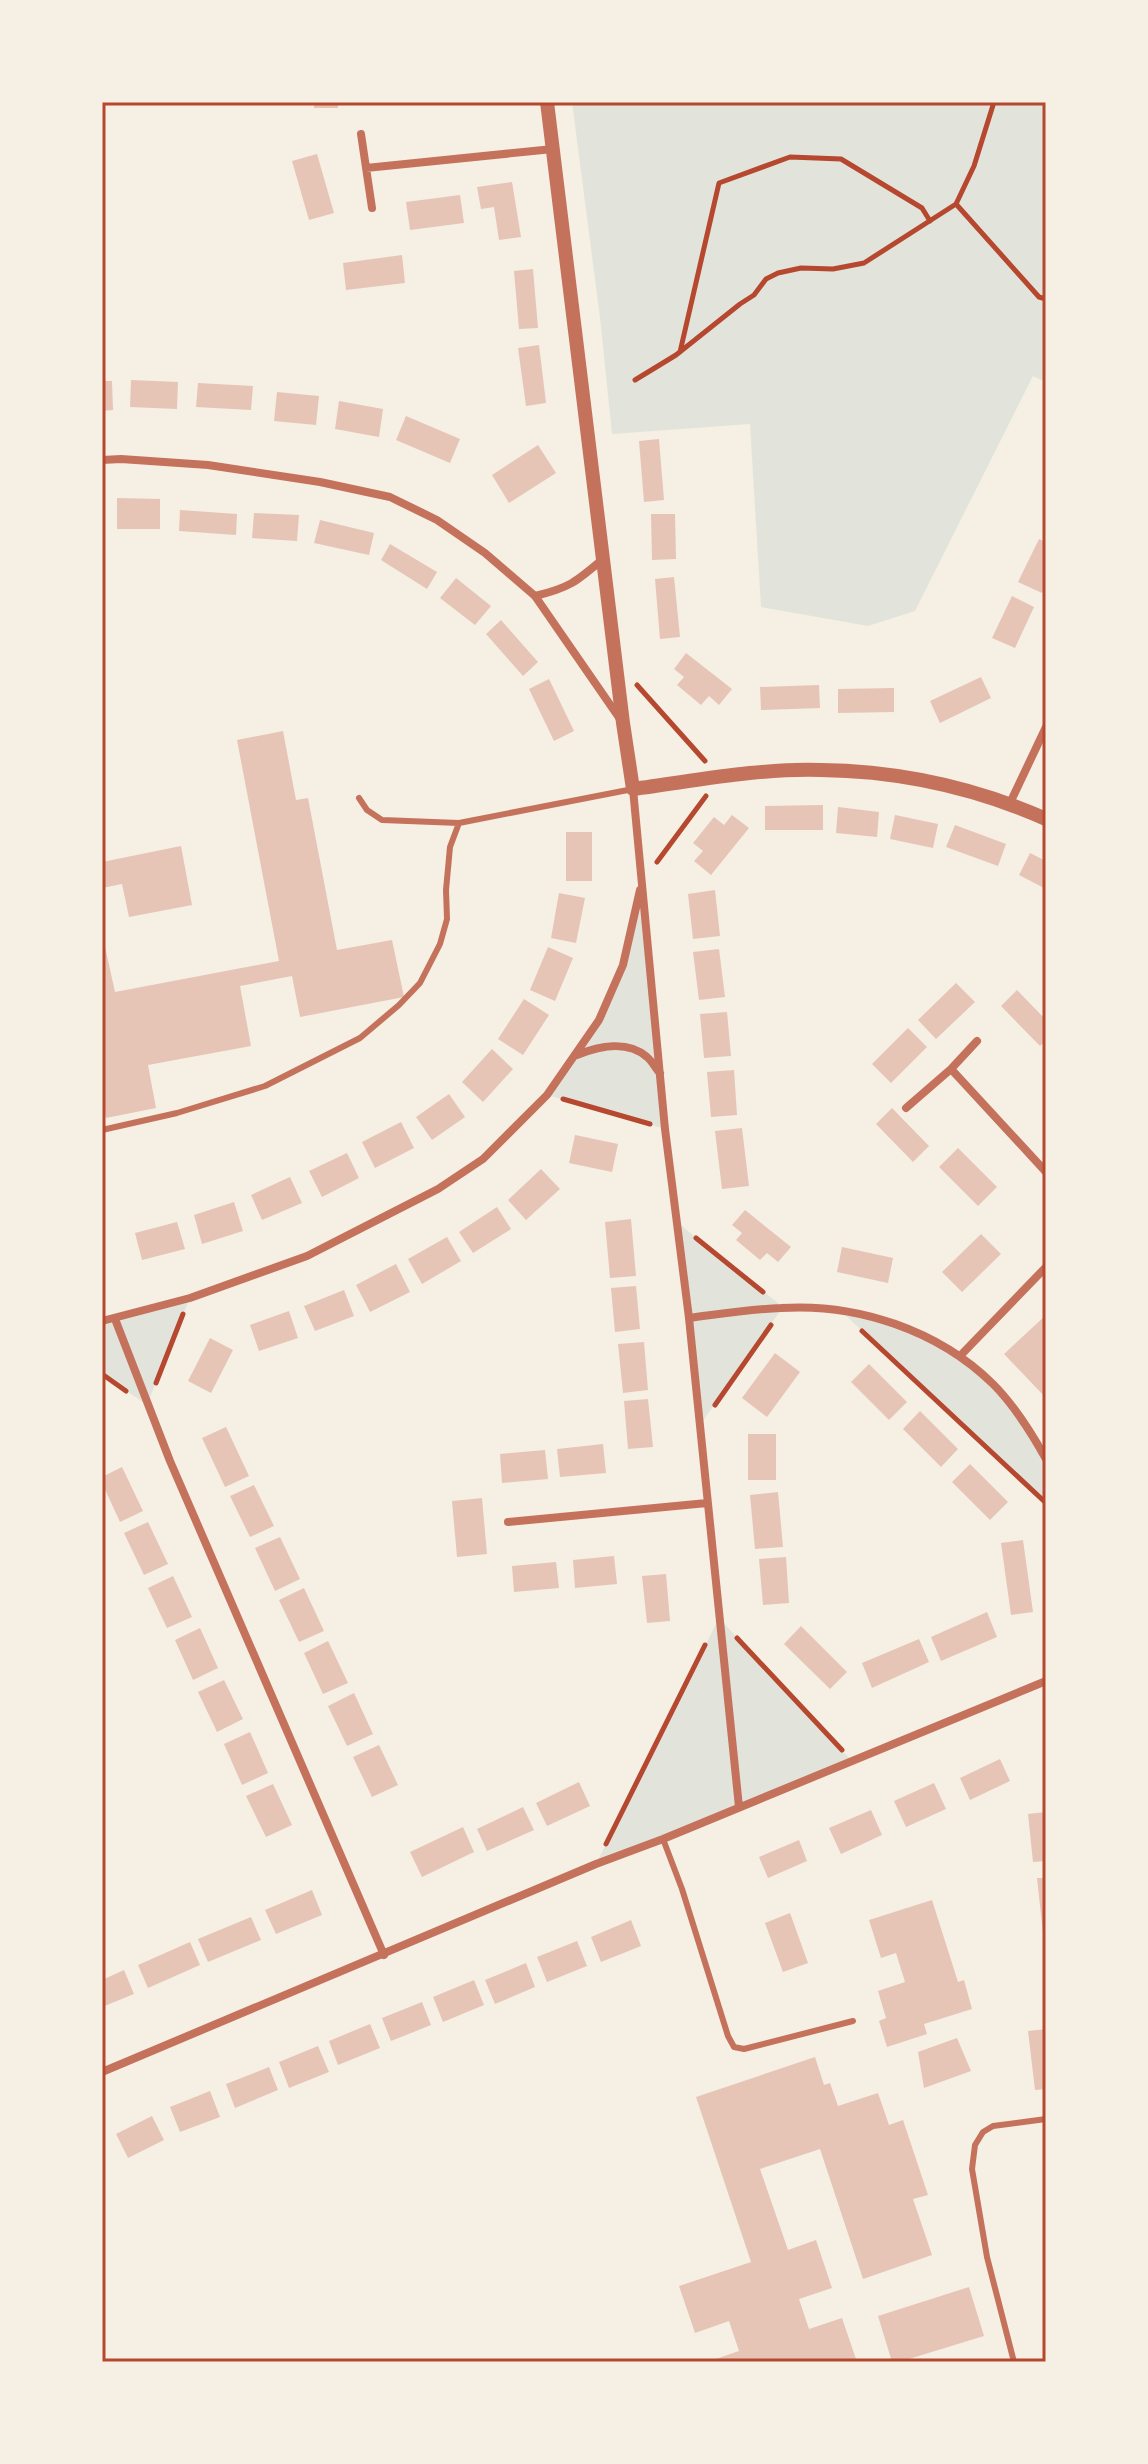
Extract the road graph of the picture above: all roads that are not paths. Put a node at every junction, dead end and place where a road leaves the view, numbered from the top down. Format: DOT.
graph roads {
  1 [pos="547,102"];
  2 [pos="361,134"];
  3 [pos="553,149"];
  4 [pos="366,168"];
  5 [pos="372,208"];
  6 [pos="102,460"];
  7 [pos="603,559"];
  8 [pos="535,596"];
  9 [pos="623,723"];
  10 [pos="1046,727"];
  11 [pos="633,789"];
  12 [pos="359,798"];
  13 [pos="1010,803"];
  14 [pos="1046,819"];
  15 [pos="459,823"];
  16 [pos="642,882"];
  17 [pos="977,1041"];
  18 [pos="577,1055"];
  19 [pos="951,1069"];
  20 [pos="660,1074"];
  21 [pos="906,1108"];
  22 [pos="102,1130"];
  23 [pos="1046,1172"];
  24 [pos="1046,1267"];
  25 [pos="689,1318"];
  26 [pos="115,1319"];
  27 [pos="102,1321"];
  28 [pos="960,1356"];
  29 [pos="1046,1459"];
  30 [pos="707,1503"];
  31 [pos="508,1522"];
  32 [pos="1046,1681"];
  33 [pos="739,1807"];
  34 [pos="663,1839"];
  35 [pos="384,1955"];
  36 [pos="853,2021"];
  37 [pos="102,2072"];
  38 [pos="1046,2119"];
  39 [pos="1014,2362"];
  1 -- 3 [label="street"];
  2 -- 4 [label="street"];
  3 -- 4 [label="street"];
  3 -- 7 [label="street"];
  4 -- 5 [label="street"];
  6 -- 8 [label="street"];
  7 -- 8 [label="street"];
  7 -- 9 [label="street"];
  8 -- 9 [label="street"];
  9 -- 11 [label="street"];
  10 -- 13 [label="street"];
  11 -- 13 [label="street"];
  11 -- 15 [label="lane"];
  11 -- 16 [label="street"];
  12 -- 15 [label="lane"];
  13 -- 14 [label="street"];
  15 -- 22 [label="lane"];
  16 -- 18 [label="street"];
  16 -- 20 [label="street"];
  17 -- 19 [label="street"];
  18 -- 20 [label="street"];
  18 -- 26 [label="street"];
  19 -- 21 [label="street"];
  19 -- 23 [label="street"];
  20 -- 25 [label="street"];
  24 -- 28 [label="street"];
  25 -- 28 [label="street"];
  25 -- 30 [label="street"];
  26 -- 27 [label="street"];
  26 -- 35 [label="street"];
  28 -- 29 [label="street"];
  30 -- 31 [label="street"];
  30 -- 33 [label="street"];
  32 -- 33 [label="street"];
  33 -- 34 [label="street"];
  34 -- 35 [label="street"];
  34 -- 36 [label="lane"];
  35 -- 37 [label="street"];
  38 -- 39 [label="lane"];
}
